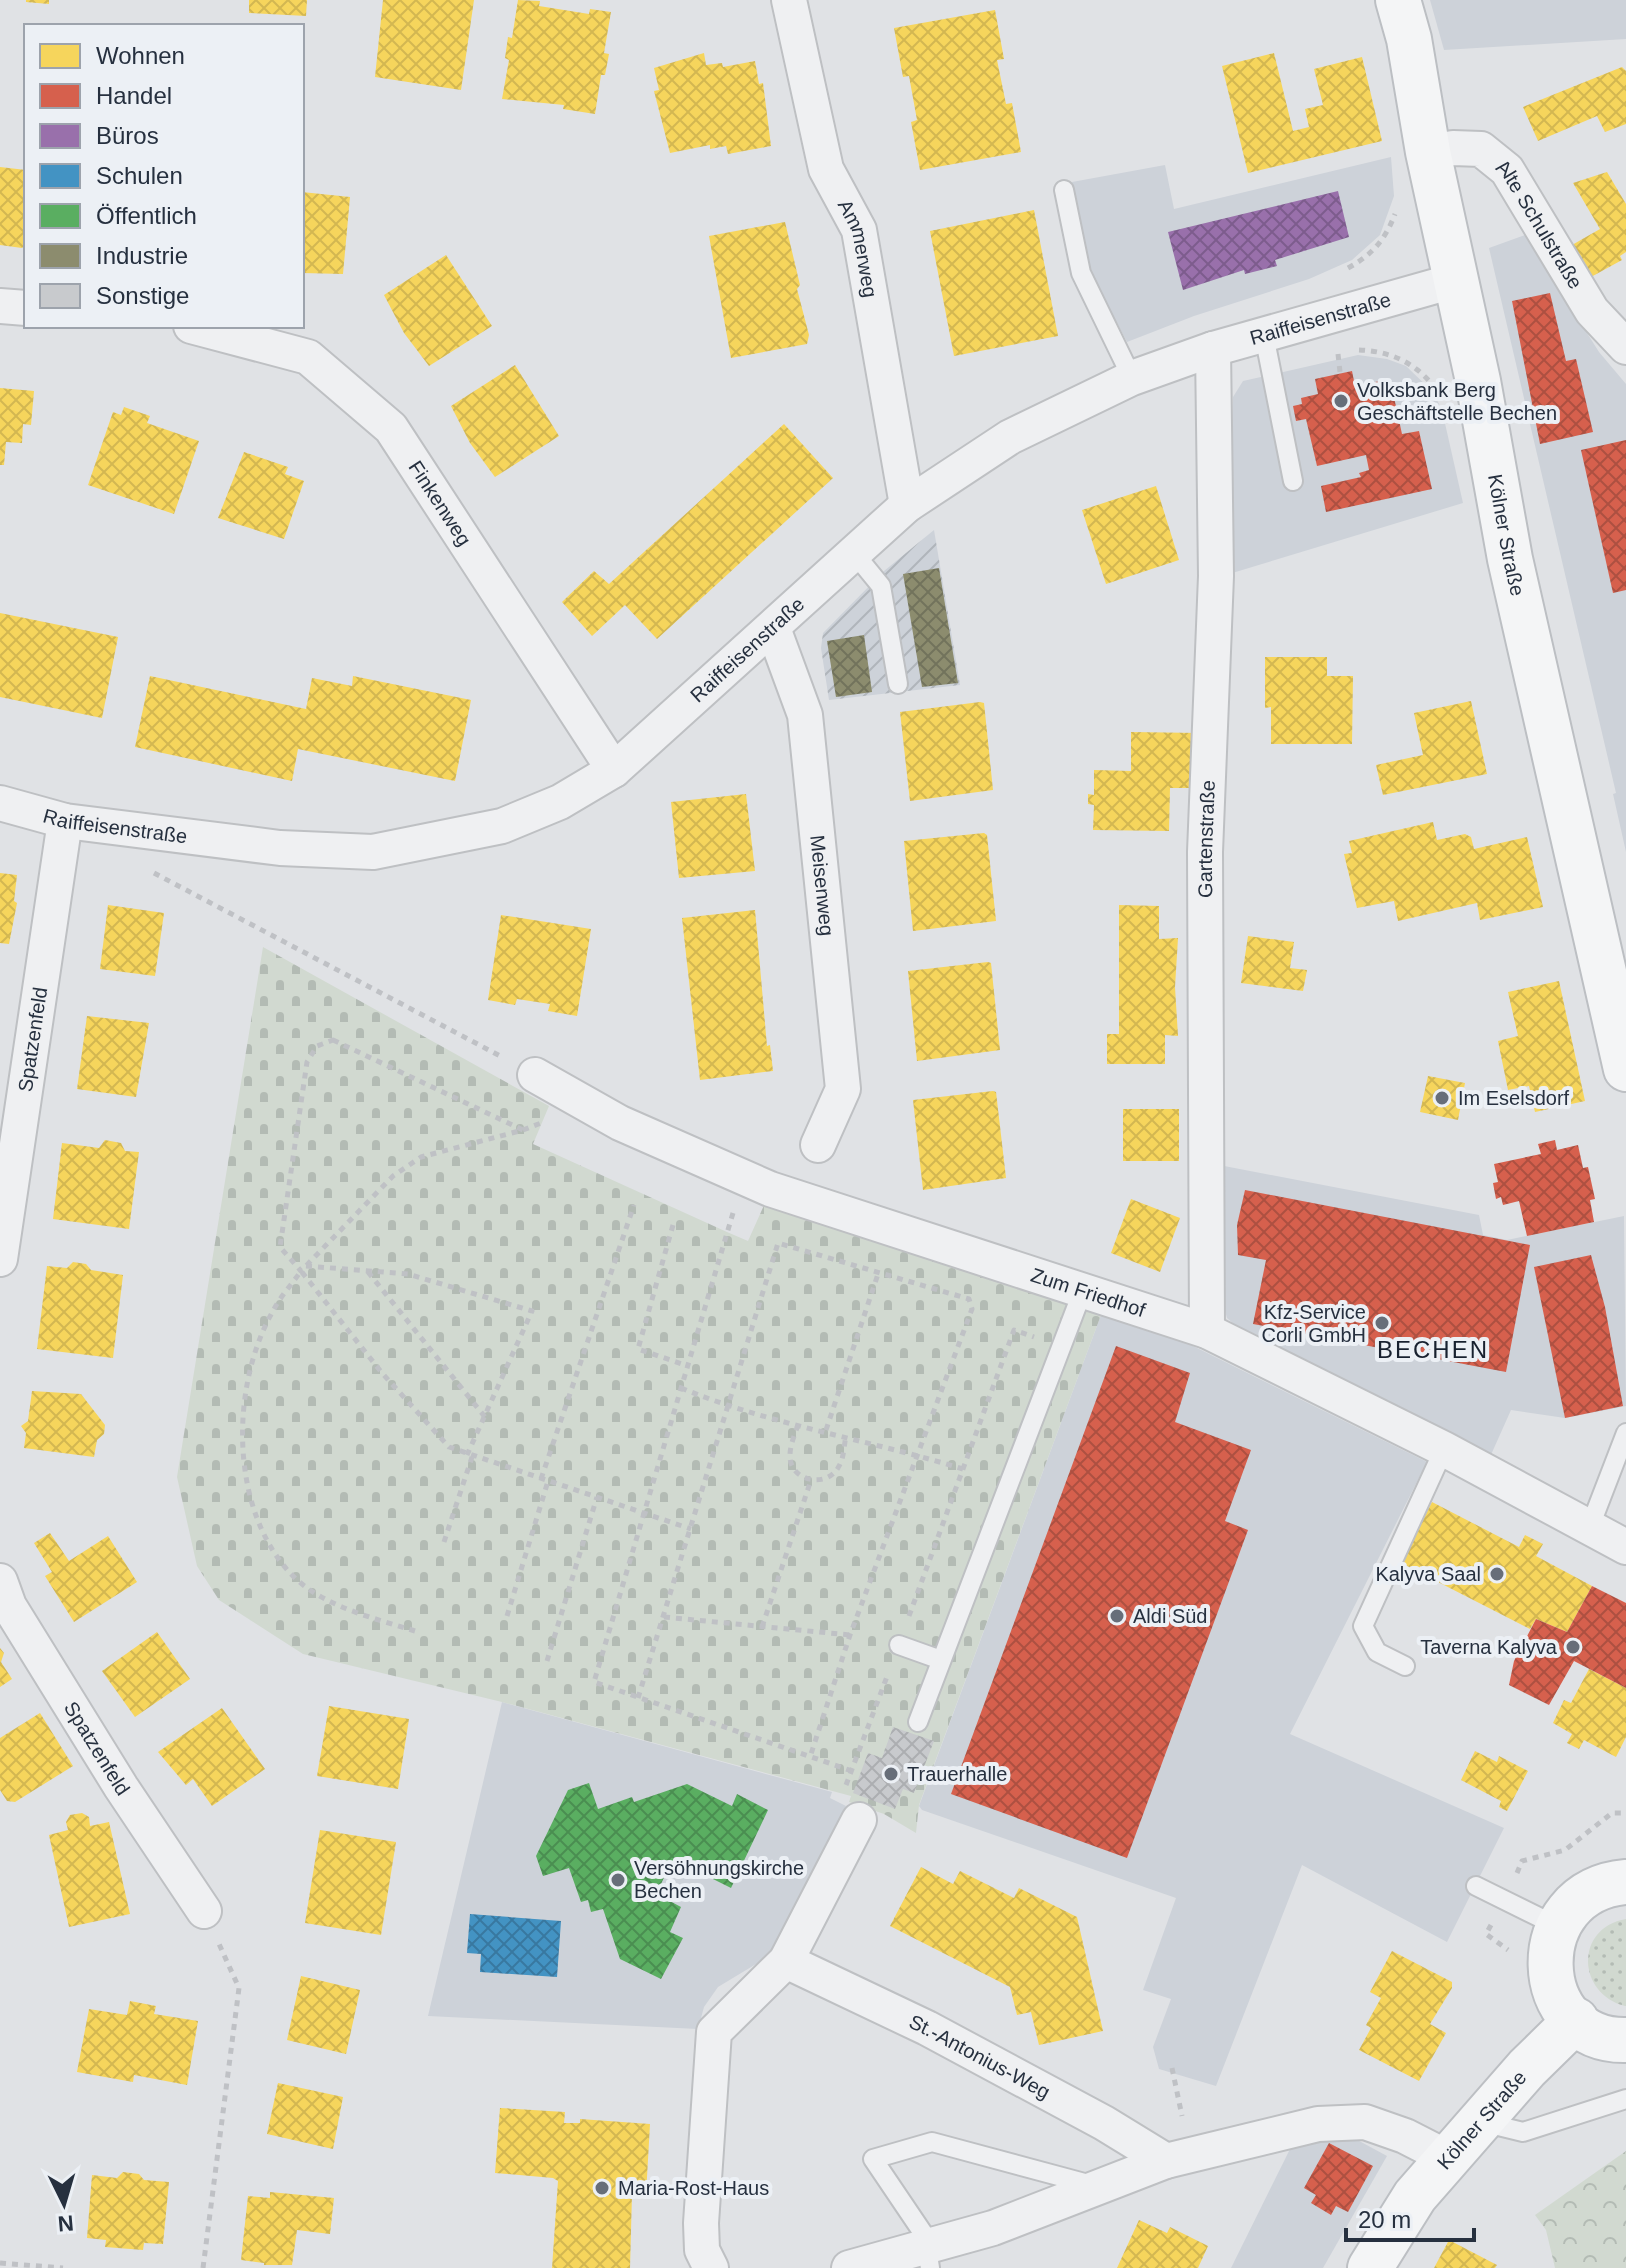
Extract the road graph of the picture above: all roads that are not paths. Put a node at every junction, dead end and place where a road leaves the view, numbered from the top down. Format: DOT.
graph roads {
  1 [pos="789,0"];
  2 [pos="1398,0"];
  3 [pos="1428,152"];
  4 [pos="1064,190"];
  5 [pos="1457,280"];
  6 [pos="0,306"];
  7 [pos="24,308"];
  8 [pos="199,328"];
  9 [pos="1264,335"];
  10 [pos="1626,347"];
  11 [pos="1213,349"];
  12 [pos="1132,378"];
  13 [pos="1293,481"];
  14 [pos="907,505"];
  15 [pos="854,553"];
  16 [pos="773,628"];
  17 [pos="898,684"];
  18 [pos="614,770"];
  19 [pos="0,803"];
  20 [pos="65,821"];
  21 [pos="1626,1069"];
  22 [pos="535,1075"];
  23 [pos="818,1145"];
  24 [pos="0,1259"];
  25 [pos="1083,1290"];
  26 [pos="1207,1331"];
  27 [pos="1626,1433"];
  28 [pos="1444,1449"];
  29 [pos="1589,1529"];
  30 [pos="1626,1547"];
  31 [pos="0,1581"];
  32 [pos="899,1645"];
  33 [pos="941,1660"];
  34 [pos="1405,1666"];
  35 [pos="918,1722"];
  36 [pos="859,1820"];
  37 [pos="1626,1882"];
  38 [pos="1476,1886"];
  39 [pos="204,1911"];
  40 [pos="1557,1926"];
  41 [pos="786,1961"];
  42 [pos="1576,2020"];
  43 [pos="1626,2040"];
  44 [pos="1626,2099"];
  45 [pos="1479,2122"];
  46 [pos="1448,2158"];
  47 [pos="1178,2159"];
  48 [pos="1103,2188"];
  49 [pos="929,2259"];
  50 [pos="711,2268"];
  51 [pos="849,2268"];
  52 [pos="1370,2268"];
  1 -- 14 [label="street, Ammerweg"];
  2 -- 3 [label="main road, Kölner Straße"];
  3 -- 5 [label="main road, Kölner Straße"];
  3 -- 10 [label="street, Alte Schulstraße"];
  4 -- 12 [label="lane"];
  5 -- 9 [label="street, Raiffeisenstraße"];
  5 -- 21 [label="main road, Kölner Straße"];
  6 -- 7 [label="street"];
  8 -- 18 [label="street, Finkenweg"];
  9 -- 11 [label="street, Raiffeisenstraße"];
  9 -- 13 [label="lane"];
  11 -- 12 [label="street, Raiffeisenstraße"];
  11 -- 26 [label="street, Gartenstraße"];
  12 -- 14 [label="street, Raiffeisenstraße"];
  14 -- 15 [label="street, Raiffeisenstraße"];
  15 -- 16 [label="street, Raiffeisenstraße"];
  15 -- 17 [label="lane"];
  16 -- 18 [label="street, Raiffeisenstraße"];
  16 -- 23 [label="street, Meisenweg"];
  18 -- 20 [label="street, Raiffeisenstraße"];
  19 -- 20 [label="street, Raiffeisenstraße"];
  20 -- 24 [label="street, Spatzenfeld"];
  22 -- 25 [label="street, Zum Friedhof"];
  25 -- 26 [label="street, Zum Friedhof"];
  25 -- 33 [label="lane"];
  26 -- 28 [label="street, Zum Friedhof"];
  27 -- 29 [label="lane"];
  28 -- 29 [label="street, Zum Friedhof"];
  28 -- 34 [label="lane"];
  29 -- 30 [label="street, Zum Friedhof"];
  31 -- 39 [label="street, Spatzenfeld"];
  32 -- 33 [label="lane"];
  33 -- 35 [label="lane"];
  36 -- 41 [label="street"];
  37 -- 40 [label="main road"];
  38 -- 40 [label="lane"];
  40 -- 42 [label="main road"];
  41 -- 47 [label="street, St.-Antonius-Weg"];
  41 -- 50 [label="street"];
  42 -- 43 [label="main road"];
  42 -- 45 [label="main road, Kölner Straße"];
  44 -- 45 [label="lane"];
  45 -- 46 [label="main road, Kölner Straße"];
  46 -- 47 [label="street"];
  46 -- 52 [label="main road, Kölner Straße"];
  47 -- 48 [label="street"];
  48 -- 49 [label="street"];
  48 -- 49 [label="lane"];
  49 -- 51 [label="street"];
}
